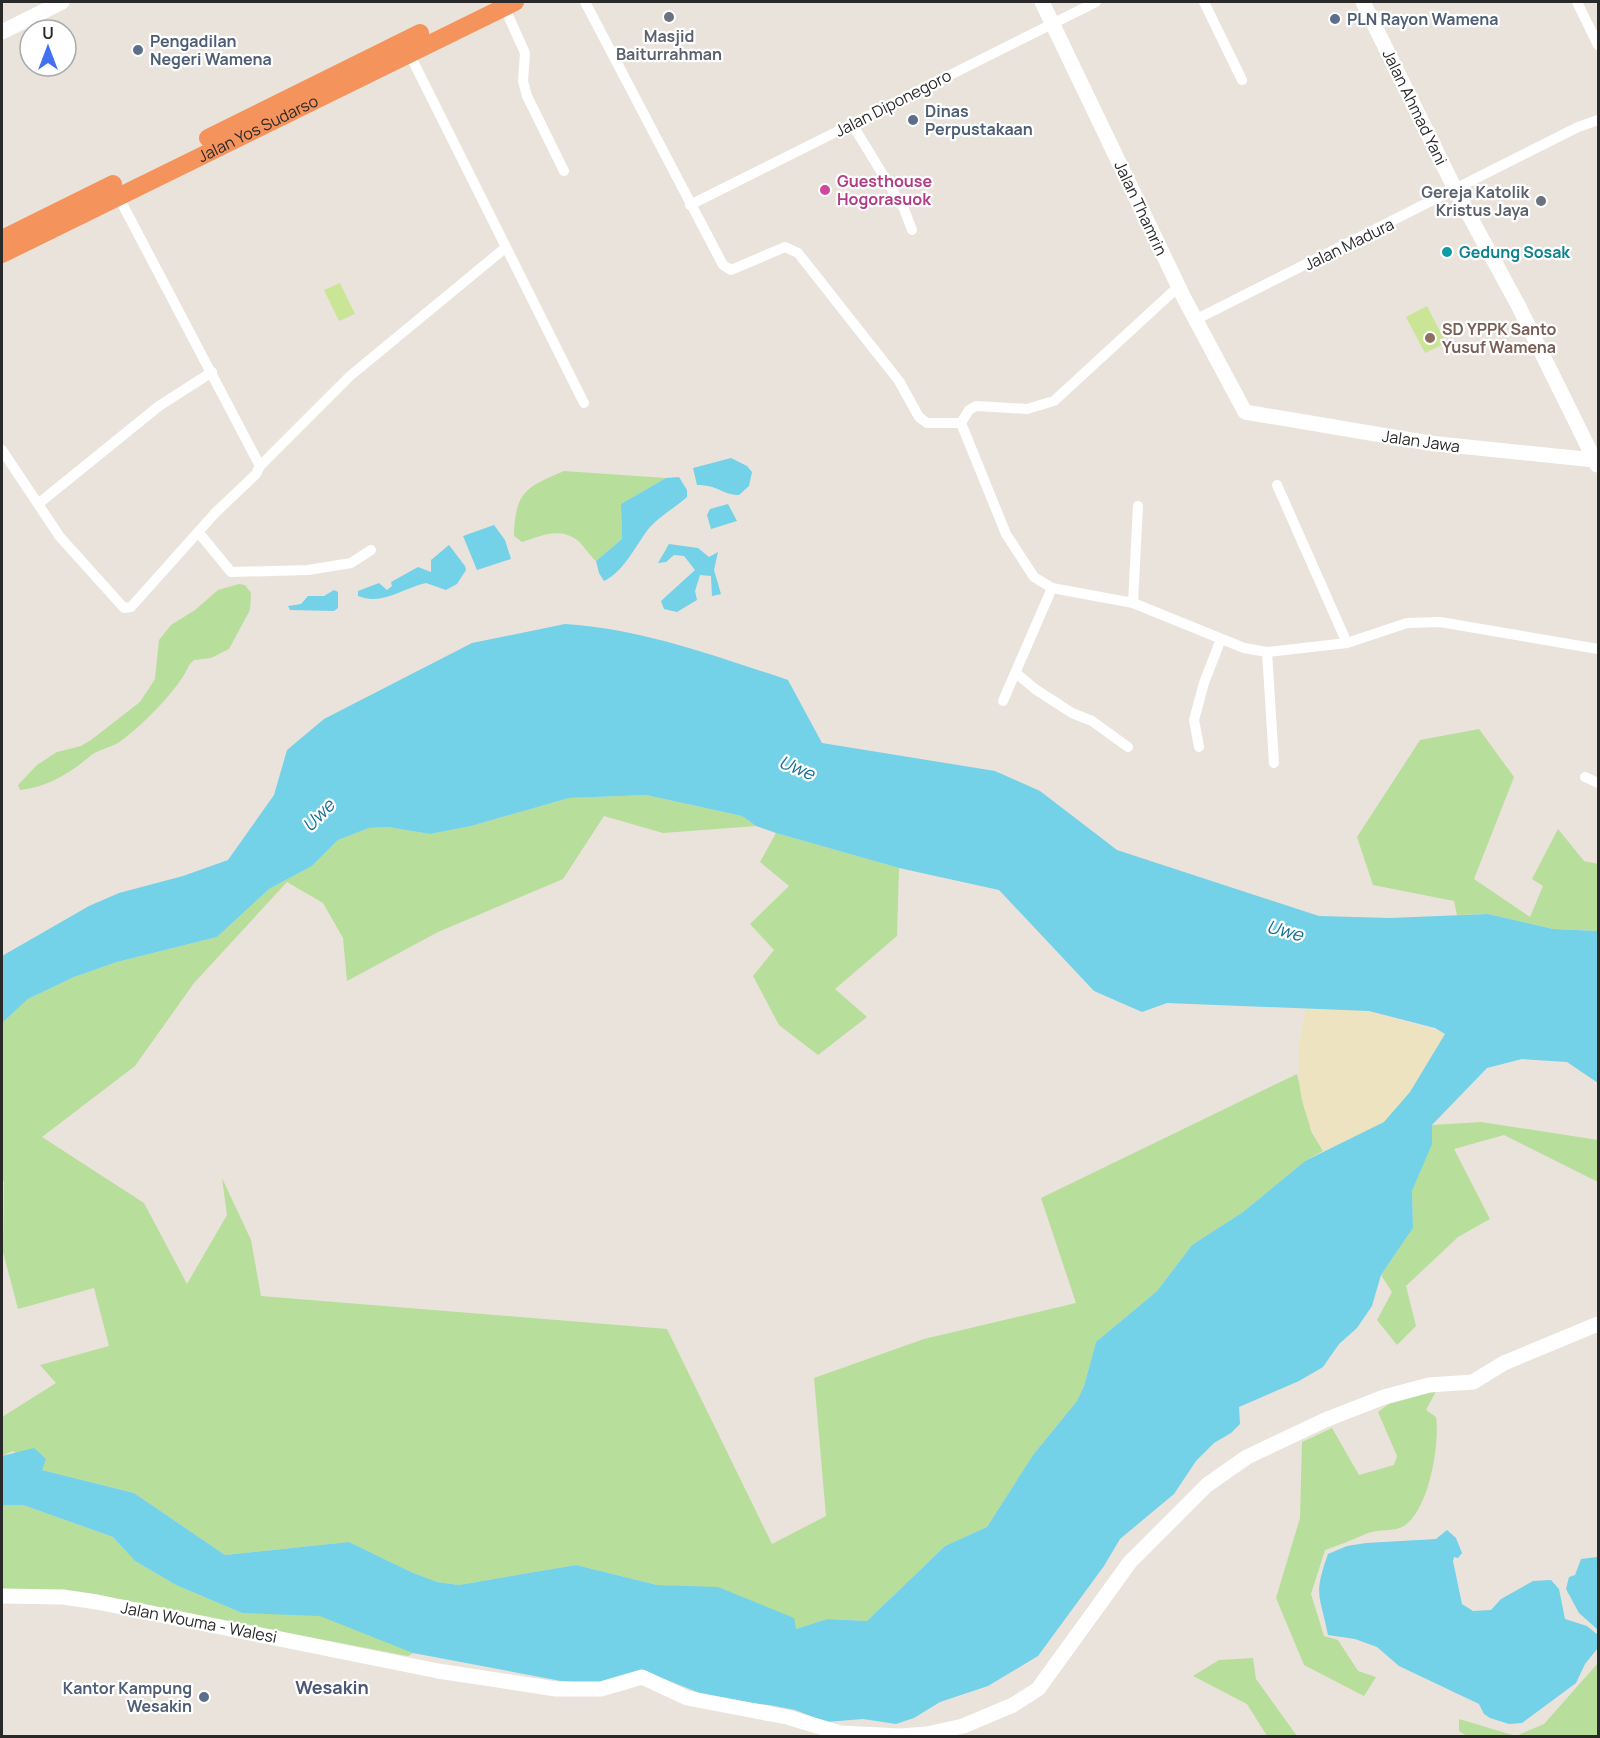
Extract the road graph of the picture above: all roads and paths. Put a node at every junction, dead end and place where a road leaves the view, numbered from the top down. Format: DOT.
graph roads {
  1 [pos="62,2"];
  2 [pos="585,2"];
  3 [pos="1042,2"];
  4 [pos="1096,2"];
  5 [pos="1204,2"];
  6 [pos="1363,2"];
  7 [pos="1577,2"];
  8 [pos="503,3"];
  9 [pos="1052,23"];
  10 [pos="2,32"];
  11 [pos="1599,45"];
  12 [pos="406,46"];
  13 [pos="1242,80"];
  14 [pos="1599,120"];
  15 [pos="852,124"];
  16 [pos="564,171"];
  17 [pos="115,189"];
  18 [pos="1456,191"];
  19 [pos="690,205"];
  20 [pos="912,230"];
  21 [pos="2,239"];
  22 [pos="506,248"];
  23 [pos="2,254"];
  24 [pos="1178,287"];
  25 [pos="1195,320"];
  26 [pos="212,372"];
  27 [pos="584,403"];
  28 [pos="1245,411"];
  29 [pos="961,423"];
  30 [pos="2,450"];
  31 [pos="1597,463"];
  32 [pos="260,466"];
  33 [pos="1277,485"];
  34 [pos="38,504"];
  35 [pos="1138,506"];
  36 [pos="199,533"];
  37 [pos="371,550"];
  38 [pos="1052,588"];
  39 [pos="1133,603"];
  40 [pos="1221,639"];
  41 [pos="1347,643"];
  42 [pos="1599,649"];
  43 [pos="1267,652"];
  44 [pos="1016,673"];
  45 [pos="1003,701"];
  46 [pos="1128,747"];
  47 [pos="1199,747"];
  48 [pos="1274,764"];
  49 [pos="1586,777"];
  50 [pos="1599,783"];
  51 [pos="1599,1324"];
  52 [pos="2,1596"];
  1 -- 10 [label="street"];
  2 -- 19 [label="street"];
  3 -- 9 [label="street, Jalan Thamrin"];
  4 -- 9 [label="street, Jalan Diponegoro"];
  5 -- 13 [label="street"];
  6 -- 18 [label="street, Jalan Ahmad Yani"];
  7 -- 11 [label="street"];
  8 -- 12 [label="highway, Jalan Yos Sudarso"];
  8 -- 16 [label="street"];
  9 -- 15 [label="street, Jalan Diponegoro"];
  9 -- 24 [label="street, Jalan Thamrin"];
  12 -- 17 [label="highway, Jalan Yos Sudarso"];
  12 -- 22 [label="street"];
  14 -- 18 [label="street, Jalan Madura"];
  15 -- 19 [label="street, Jalan Diponegoro"];
  15 -- 20 [label="street"];
  17 -- 21 [label="highway, Jalan Yos Sudarso"];
  17 -- 23 [label="highway, Jalan Yos Sudarso"];
  17 -- 26 [label="street"];
  18 -- 25 [label="street, Jalan Madura"];
  18 -- 31 [label="street, Jalan Ahmad Yani"];
  19 -- 29 [label="street"];
  22 -- 27 [label="street"];
  22 -- 32 [label="street"];
  24 -- 25 [label="street, Jalan Thamrin"];
  24 -- 29 [label="street"];
  25 -- 28 [label="street, Jalan Thamrin"];
  26 -- 32 [label="street"];
  26 -- 34 [label="street"];
  28 -- 31 [label="street, Jalan Jawa"];
  29 -- 38 [label="street"];
  30 -- 34 [label="street"];
  32 -- 36 [label="street"];
  33 -- 41 [label="street"];
  34 -- 36 [label="street"];
  35 -- 39 [label="street"];
  36 -- 37 [label="street"];
  38 -- 39 [label="street"];
  38 -- 44 [label="street"];
  39 -- 40 [label="street"];
  40 -- 43 [label="street"];
  40 -- 47 [label="street"];
  41 -- 42 [label="street"];
  41 -- 43 [label="street"];
  43 -- 48 [label="street"];
  44 -- 45 [label="street"];
  44 -- 46 [label="street"];
  49 -- 50 [label="street"];
  51 -- 52 [label="street, Jalan Wouma - Walesi"];
}
